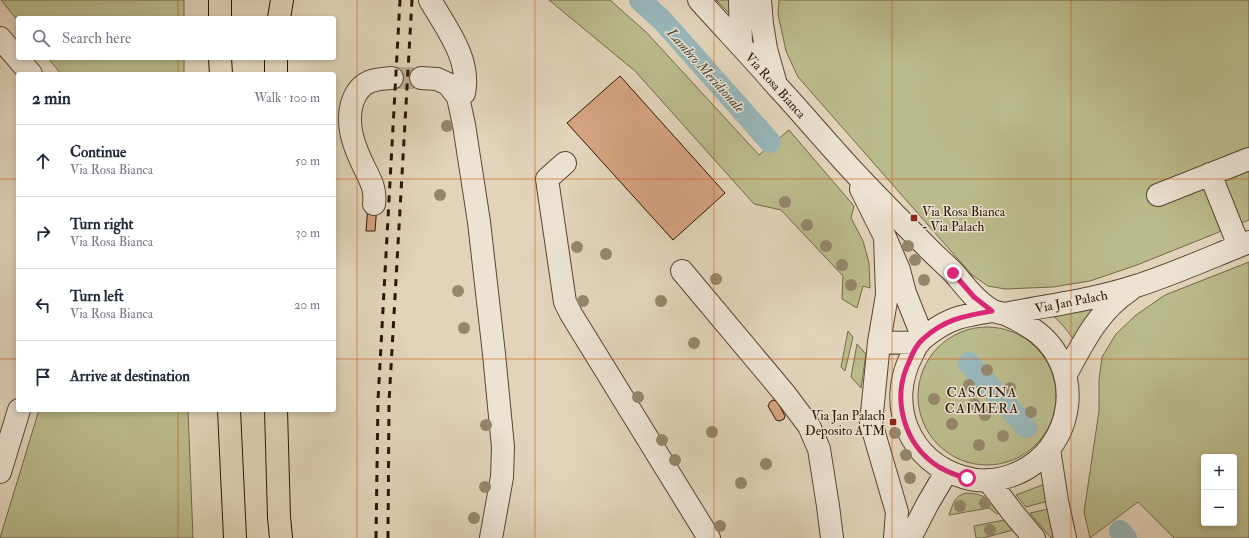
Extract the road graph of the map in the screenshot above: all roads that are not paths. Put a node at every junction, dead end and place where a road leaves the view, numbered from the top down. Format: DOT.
graph roads {
  1 [pos="220,0"];
  2 [pos="276,0"];
  3 [pos="282,0"];
  4 [pos="430,0"];
  5 [pos="698,0"];
  6 [pos="740,0"];
  7 [pos="760,0"];
  8 [pos="220,16"];
  9 [pos="278,16"];
  10 [pos="278,16"];
  11 [pos="2,46"];
  12 [pos="741,46"];
  13 [pos="16,60"];
  14 [pos="16,60"];
  15 [pos="220,60"];
  16 [pos="276,60"];
  17 [pos="29,72"];
  18 [pos="220,72"];
  19 [pos="276,72"];
  20 [pos="392,78"];
  21 [pos="421,78"];
  22 [pos="776,84"];
  23 [pos="458,97"];
  24 [pos="1249,159"];
  25 [pos="565,163"];
  26 [pos="852,170"];
  27 [pos="1210,174"];
  28 [pos="1158,195"];
  29 [pos="374,204"];
  30 [pos="885,237"];
  31 [pos="1244,244"];
  32 [pos="682,271"];
  33 [pos="1136,286"];
  34 [pos="999,312"];
  35 [pos="921,340"];
  36 [pos="878,342"];
  37 [pos="1066,376"];
  38 [pos="18,412"];
  39 [pos="229,412"];
  40 [pos="276,412"];
  41 [pos="1049,449"];
  42 [pos="947,471"];
  43 [pos="0,472"];
  44 [pos="988,480"];
  45 [pos="235,538"];
  46 [pos="281,538"];
  47 [pos="491,538"];
  48 [pos="709,538"];
  49 [pos="832,538"];
  50 [pos="895,538"];
  51 [pos="910,538"];
  52 [pos="1034,538"];
  53 [pos="1066,538"];
  1 -- 8 [label="highway"];
  2 -- 9 [label="highway"];
  3 -- 10 [label="highway"];
  4 -- 23 [label="street"];
  5 -- 12 [label="street, Via Rosa Bianca"];
  6 -- 12 [label="street"];
  7 -- 22 [label="street"];
  11 -- 13 [label="street"];
  12 -- 22 [label="street, Via Rosa Bianca"];
  14 -- 17 [label="street"];
  15 -- 18 [label="highway"];
  16 -- 19 [label="highway"];
  20 -- 29 [label="street"];
  21 -- 23 [label="street"];
  22 -- 26 [label="street, Via Rosa Bianca"];
  23 -- 47 [label="street"];
  24 -- 27 [label="street"];
  25 -- 48 [label="street"];
  26 -- 30 [label="street, Via Rosa Bianca"];
  26 -- 34 [label="street, Via Rosa Bianca"];
  27 -- 28 [label="street"];
  27 -- 31 [label="street, Via Jan Palach"];
  30 -- 35 [label="street, Via Rosa Bianca"];
  30 -- 36 [label="street"];
  31 -- 33 [label="street, Via Jan Palach"];
  32 -- 49 [label="street"];
  33 -- 34 [label="street, Via Jan Palach"];
  33 -- 37 [label="street, Via Jan Palach"];
  34 -- 35 [label="street, Via Rosa Bianca"];
  34 -- 37 [label="street, Via Rosa Bianca"];
  35 -- 36 [label="street"];
  35 -- 42 [label="street, Via Rosa Bianca"];
  36 -- 50 [label="street"];
  37 -- 41 [label="street, Via Rosa Bianca"];
  38 -- 43 [label="street"];
  39 -- 45 [label="highway"];
  40 -- 46 [label="highway"];
  41 -- 44 [label="street, Via Rosa Bianca"];
  41 -- 53 [label="street"];
  42 -- 44 [label="street, Via Rosa Bianca"];
  42 -- 51 [label="street"];
  44 -- 52 [label="street"];
}
